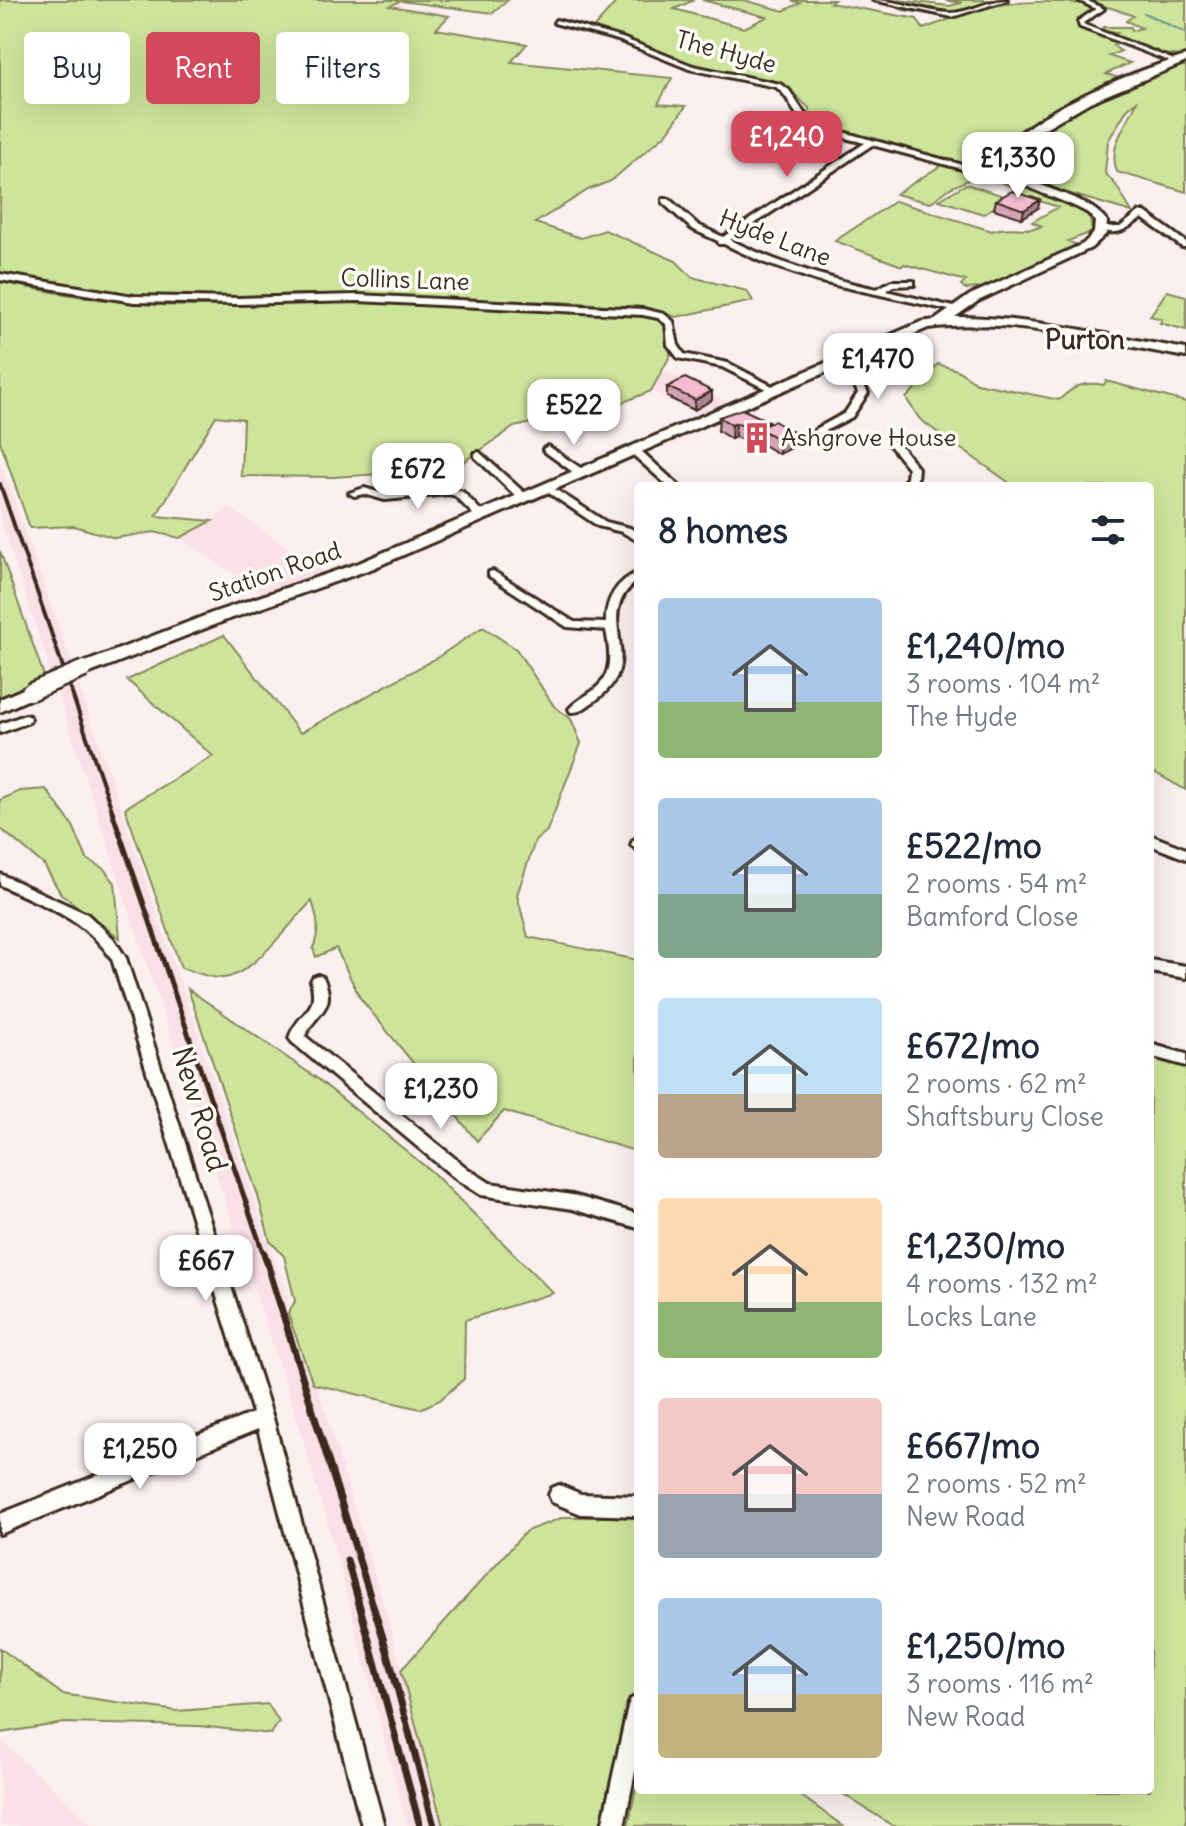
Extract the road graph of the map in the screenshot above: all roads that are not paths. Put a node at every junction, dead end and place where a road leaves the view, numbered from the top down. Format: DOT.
graph roads {
  1 [pos="876,0"];
  2 [pos="1004,0"];
  3 [pos="1081,0"];
  4 [pos="556,22"];
  5 [pos="1181,60"];
  6 [pos="870,143"];
  7 [pos="1010,170"];
  8 [pos="666,201"];
  9 [pos="1102,229"];
  10 [pos="722,242"];
  11 [pos="1185,245"];
  12 [pos="0,277"];
  13 [pos="911,283"];
  14 [pos="879,292"];
  15 [pos="955,310"];
  16 [pos="939,323"];
  17 [pos="986,323"];
  18 [pos="1186,353"];
  19 [pos="827,366"];
  20 [pos="773,389"];
  21 [pos="819,431"];
  22 [pos="893,443"];
  23 [pos="548,449"];
  24 [pos="634,450"];
  25 [pos="479,455"];
  26 [pos="581,473"];
  27 [pos="670,482"];
  28 [pos="907,482"];
  29 [pos="547,487"];
  30 [pos="354,493"];
  31 [pos="524,498"];
  32 [pos="481,516"];
  33 [pos="634,535"];
  34 [pos="493,574"];
  35 [pos="634,578"];
  36 [pos="611,627"];
  37 [pos="0,706"];
  38 [pos="575,709"];
  39 [pos="25,719"];
  40 [pos="0,729"];
  41 [pos="1154,842"];
  42 [pos="1186,854"];
  43 [pos="0,879"];
  44 [pos="1154,967"];
  45 [pos="1186,972"];
  46 [pos="318,981"];
  47 [pos="1154,1051"];
  48 [pos="1186,1060"];
  49 [pos="634,1220"];
  50 [pos="264,1418"];
  51 [pos="559,1495"];
  52 [pos="634,1506"];
  53 [pos="0,1524"];
  54 [pos="634,1725"];
  55 [pos="373,1826"];
  56 [pos="613,1826"];
  1 -- 2 [label="street"];
  3 -- 5 [label="street"];
  4 -- 6 [label="street, The Hyde"];
  5 -- 7 [label="street"];
  6 -- 7 [label="street, The Hyde"];
  6 -- 10 [label="street"];
  7 -- 9 [label="street"];
  8 -- 10 [label="street, Hyde Lane"];
  9 -- 11 [label="street"];
  9 -- 15 [label="street"];
  10 -- 14 [label="street, Hyde Lane"];
  12 -- 20 [label="street, Collins Lane"];
  13 -- 14 [label="street"];
  14 -- 15 [label="street, Hyde Lane"];
  15 -- 16 [label="street"];
  15 -- 17 [label="street"];
  16 -- 17 [label="street"];
  16 -- 19 [label="street, Station Road"];
  17 -- 18 [label="street"];
  19 -- 20 [label="street, Station Road"];
  19 -- 21 [label="street"];
  20 -- 24 [label="street, Station Road"];
  22 -- 28 [label="street"];
  23 -- 26 [label="street"];
  24 -- 26 [label="street, Station Road"];
  24 -- 27 [label="street"];
  25 -- 31 [label="street"];
  26 -- 29 [label="street, Station Road"];
  29 -- 31 [label="street, Station Road"];
  29 -- 33 [label="street"];
  30 -- 32 [label="street"];
  31 -- 32 [label="street, Station Road"];
  32 -- 37 [label="street, Station Road, bridge"];
  34 -- 36 [label="street"];
  35 -- 36 [label="street"];
  36 -- 38 [label="street"];
  39 -- 40 [label="street"];
  41 -- 42 [label="street"];
  43 -- 50 [label="street, New Road"];
  44 -- 45 [label="street"];
  46 -- 49 [label="street"];
  47 -- 48 [label="street"];
  50 -- 53 [label="street"];
  50 -- 55 [label="street, New Road"];
  51 -- 52 [label="street"];
  54 -- 56 [label="street"];
}
